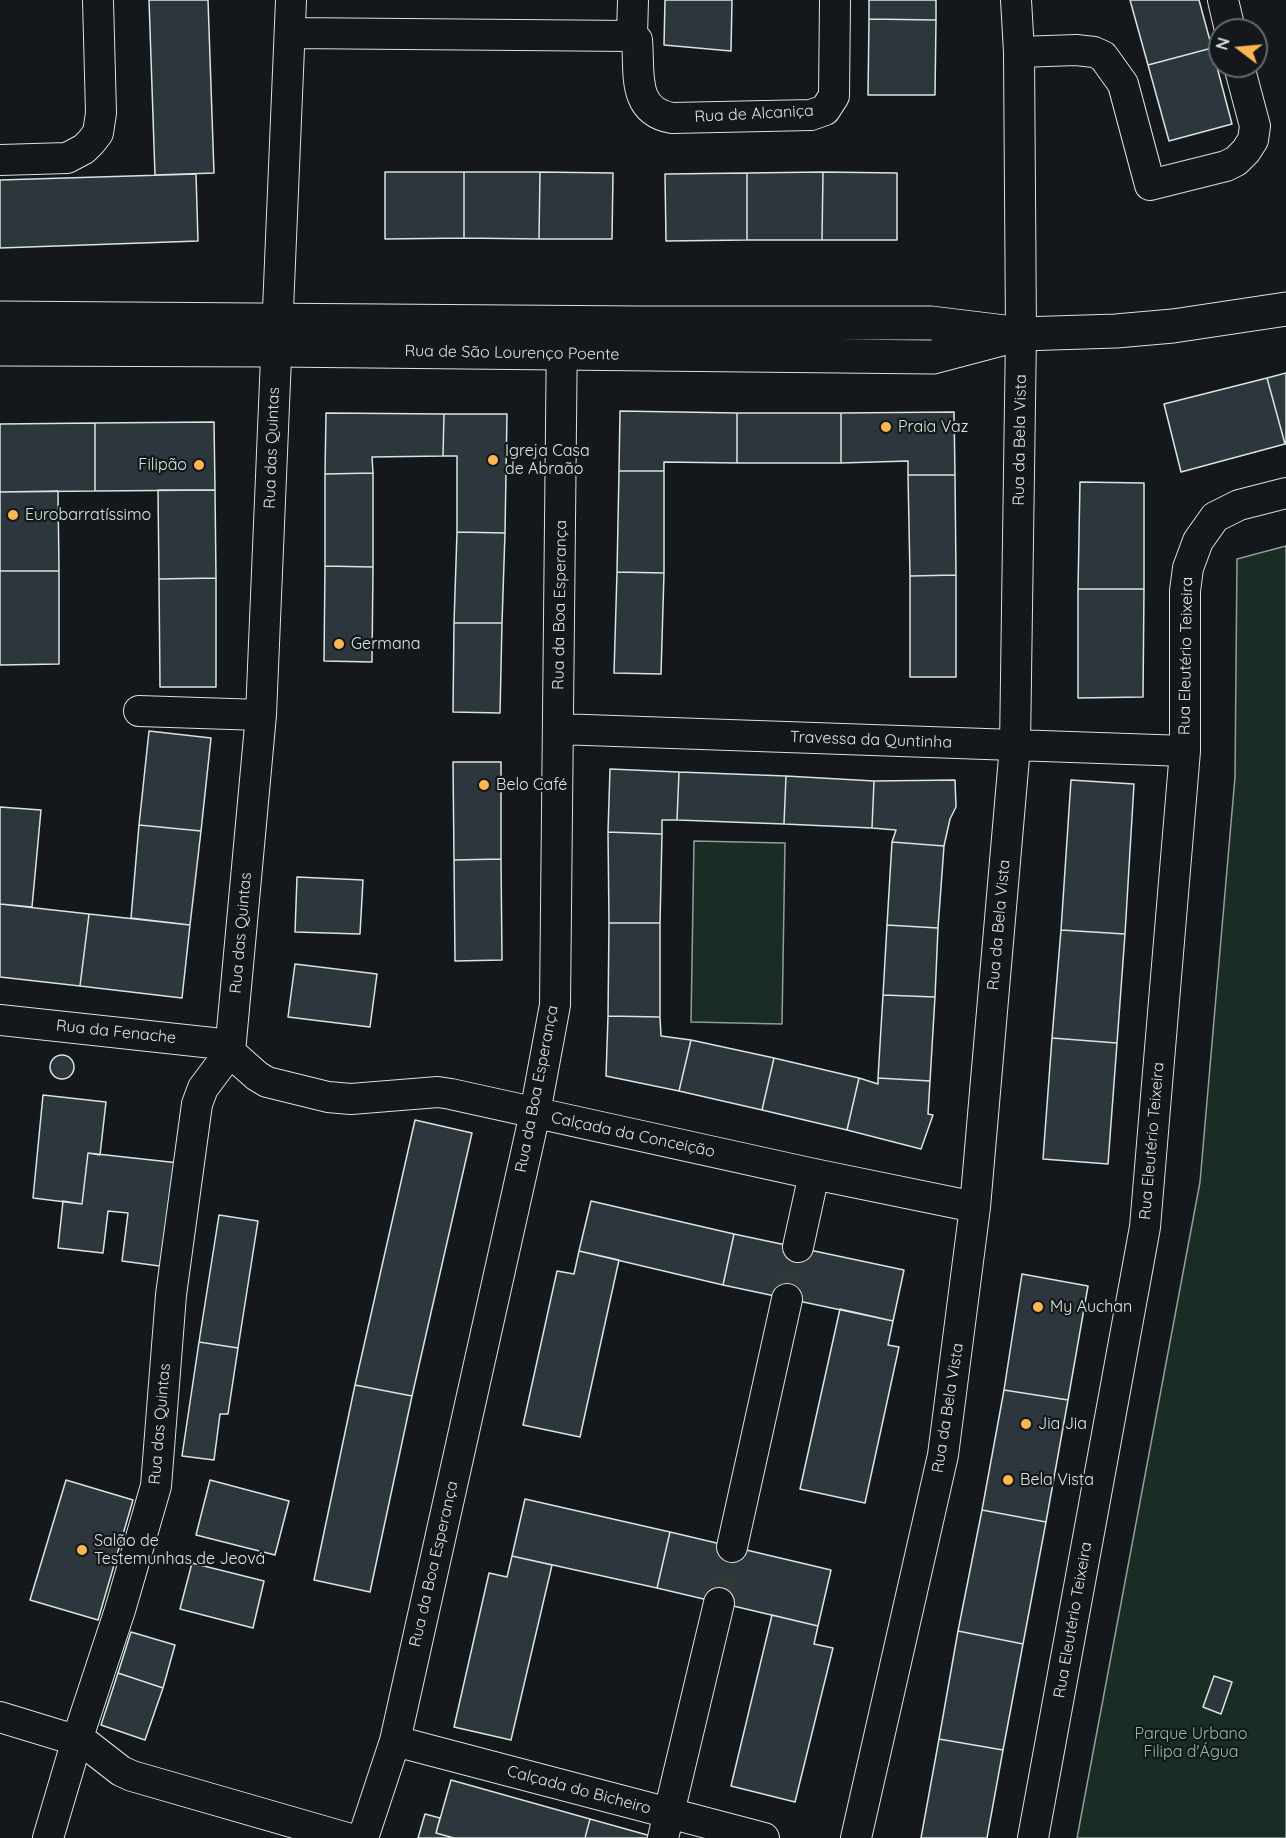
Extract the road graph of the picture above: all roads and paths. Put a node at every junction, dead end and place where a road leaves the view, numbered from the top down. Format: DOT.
graph roads {
  1 [pos="98,0"];
  2 [pos="291,0"];
  3 [pos="633,0"];
  4 [pos="835,0"];
  5 [pos="1016,0"];
  6 [pos="1223,0"];
  7 [pos="1227,18"];
  8 [pos="291,33"];
  9 [pos="632,36"];
  10 [pos="1019,52"];
  11 [pos="1242,78"];
  12 [pos="0,160"];
  13 [pos="1286,309"];
  14 [pos="0,318"];
  15 [pos="1021,334"];
  16 [pos="277,335"];
  17 [pos="562,338"];
  18 [pos="0,349"];
  19 [pos="1286,493"];
  20 [pos="139,711"];
  21 [pos="261,715"];
  22 [pos="558,729"];
  23 [pos="1015,746"];
  24 [pos="1185,751"];
  25 [pos="0,1020"];
  26 [pos="230,1052"];
  27 [pos="535,1113"];
  28 [pos="814,1174"];
  29 [pos="975,1207"];
  30 [pos="798,1247"];
  31 [pos="787,1299"];
  32 [pos="732,1547"];
  33 [pos="719,1603"];
  34 [pos="0,1717"];
  35 [pos="77,1740"];
  36 [pos="395,1741"];
  37 [pos="666,1826"];
  38 [pos="48,1838"];
  39 [pos="347,1838"];
  40 [pos="363,1838"];
  41 [pos="764,1838"];
  42 [pos="856,1838"];
  43 [pos="1033,1838"];
  1 -- 12 [label="street"];
  2 -- 8 [label="street, Rua das Quintas"];
  3 -- 9 [label="street, Rua de Alcaniça"];
  4 -- 9 [label="street, Rua de Alcaniça"];
  5 -- 10 [label="street, Rua da Bela Vista"];
  6 -- 7 [label="street"];
  8 -- 9 [label="street"];
  8 -- 16 [label="street, Rua das Quintas"];
  10 -- 11 [label="street"];
  10 -- 15 [label="street, Rua da Bela Vista"];
  13 -- 15 [label="street, Rua de São Lourenço Poente"];
  14 -- 16 [label="street, Rua de São Lourenço Poente"];
  15 -- 17 [label="street, Rua de São Lourenço Poente"];
  15 -- 23 [label="street, Rua da Bela Vista"];
  16 -- 17 [label="street, Rua de São Lourenço Poente"];
  16 -- 18 [label="street, Rua de São Lourenço Poente"];
  16 -- 21 [label="street, Rua das Quintas"];
  17 -- 22 [label="street, Rua da Boa Esperança"];
  19 -- 24 [label="street, Rua Eleutério Teixeira"];
  20 -- 21 [label="street"];
  21 -- 26 [label="street, Rua das Quintas"];
  22 -- 23 [label="street, Travessa da Quntinha"];
  22 -- 27 [label="street, Rua da Boa Esperança"];
  23 -- 24 [label="street, Travessa da Quntinha"];
  23 -- 29 [label="street, Rua da Bela Vista"];
  24 -- 43 [label="street, Rua Eleutério Teixeira"];
  25 -- 26 [label="street, Rua da Fenache"];
  26 -- 27 [label="street, Calçada da Conceição"];
  26 -- 35 [label="street, Rua das Quintas"];
  27 -- 28 [label="street, Calçada da Conceição"];
  27 -- 36 [label="street, Rua da Boa Esperança"];
  28 -- 29 [label="street, Calçada da Conceição"];
  28 -- 30 [label="street"];
  29 -- 42 [label="street, Rua da Bela Vista"];
  31 -- 32 [label="street"];
  33 -- 37 [label="street"];
  34 -- 35 [label="street"];
  35 -- 38 [label="street, Rua das Quintas"];
  35 -- 39 [label="street"];
  36 -- 37 [label="street, Calçada do Bicheiro"];
  36 -- 40 [label="street, Rua da Boa Esperança"];
  37 -- 41 [label="street, Calçada do Bicheiro"];
}
